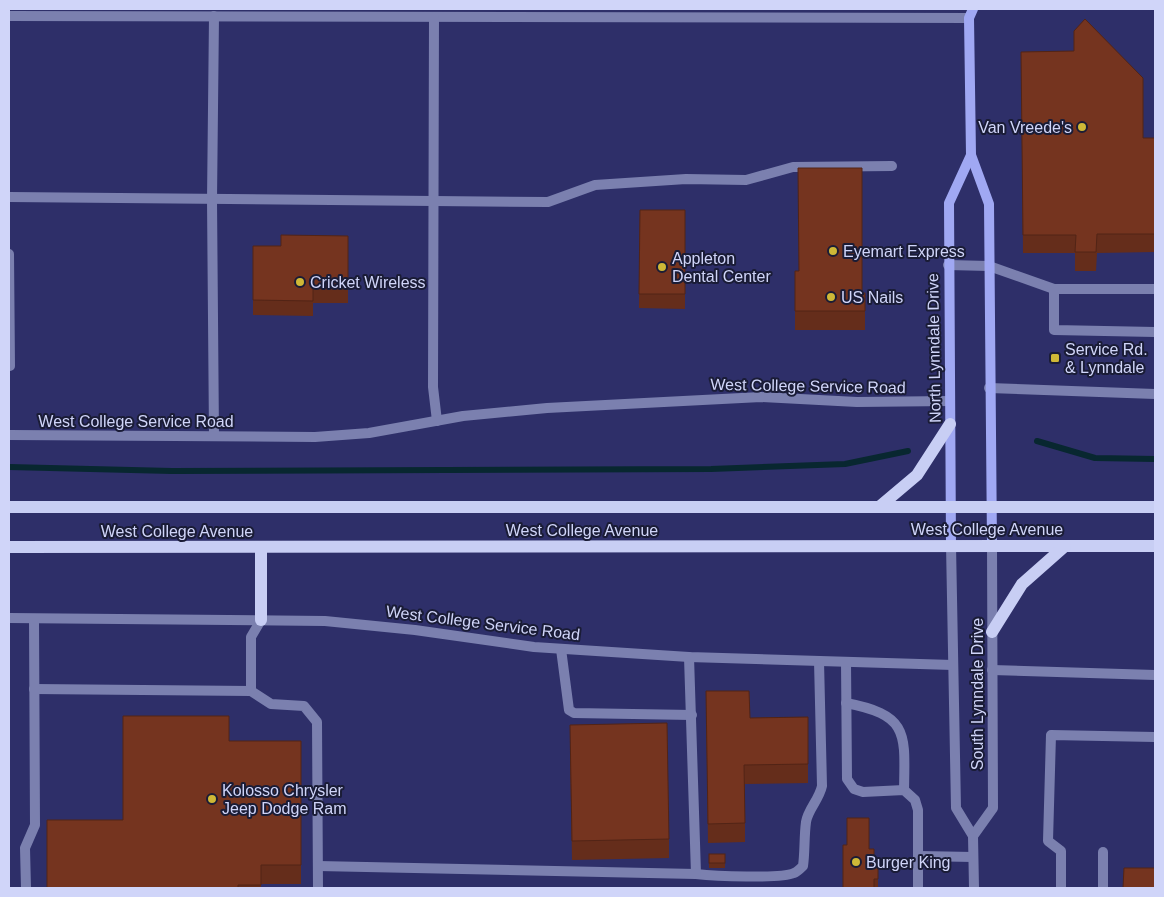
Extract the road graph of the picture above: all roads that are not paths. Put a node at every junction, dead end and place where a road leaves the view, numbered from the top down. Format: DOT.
graph roads {
  1 [pos="969,12"];
  2 [pos="908,14"];
  3 [pos="9,16"];
  4 [pos="214,16"];
  5 [pos="434,17"];
  6 [pos="971,155"];
  7 [pos="892,166"];
  8 [pos="9,196"];
  9 [pos="212,200"];
  10 [pos="433,202"];
  11 [pos="9,254"];
  12 [pos="948,266"];
  13 [pos="989,266"];
  14 [pos="1054,289"];
  15 [pos="1155,289"];
  16 [pos="1155,332"];
  17 [pos="10,366"];
  18 [pos="989,388"];
  19 [pos="1155,394"];
  20 [pos="950,401"];
  21 [pos="437,421"];
  22 [pos="950,424"];
  23 [pos="9,435"];
  24 [pos="214,436"];
  25 [pos="9,507"];
  26 [pos="878,507"];
  27 [pos="1155,507"];
  28 [pos="951,508"];
  29 [pos="991,508"];
  30 [pos="951,546"];
  31 [pos="992,546"];
  32 [pos="1065,546"];
  33 [pos="1155,546"];
  34 [pos="9,547"];
  35 [pos="262,547"];
  36 [pos="9,618"];
  37 [pos="34,618"];
  38 [pos="261,620"];
  39 [pos="992,632"];
  40 [pos="561,649"];
  41 [pos="689,657"];
  42 [pos="819,661"];
  43 [pos="846,662"];
  44 [pos="953,665"];
  45 [pos="992,670"];
  46 [pos="1155,675"];
  47 [pos="34,689"];
  48 [pos="251,691"];
  49 [pos="846,703"];
  50 [pos="692,715"];
  51 [pos="1155,737"];
  52 [pos="904,790"];
  53 [pos="974,836"];
  54 [pos="1103,852"];
  55 [pos="919,856"];
  56 [pos="973,857"];
  57 [pos="318,866"];
  58 [pos="696,874"];
  59 [pos="26,888"];
  60 [pos="318,888"];
  61 [pos="918,888"];
  62 [pos="974,888"];
  63 [pos="1060,888"];
  64 [pos="1103,888"];
  1 -- 2 [label="street"];
  1 -- 6 [label="main road, North Lynndale Drive"];
  2 -- 5 [label="street"];
  3 -- 4 [label="street"];
  4 -- 5 [label="street"];
  4 -- 9 [label="street"];
  5 -- 10 [label="street"];
  6 -- 12 [label="main road, North Lynndale Drive"];
  6 -- 13 [label="main road, North Lynndale Drive"];
  7 -- 10 [label="street"];
  8 -- 9 [label="street"];
  9 -- 10 [label="street"];
  9 -- 24 [label="street"];
  10 -- 21 [label="street"];
  11 -- 17 [label="street"];
  12 -- 13 [label="street"];
  12 -- 20 [label="main road, North Lynndale Drive"];
  13 -- 14 [label="street"];
  13 -- 18 [label="main road, North Lynndale Drive"];
  14 -- 15 [label="street"];
  14 -- 16 [label="street"];
  18 -- 19 [label="street"];
  18 -- 29 [label="main road, North Lynndale Drive"];
  20 -- 21 [label="street, West College Service Road"];
  20 -- 22 [label="main road, North Lynndale Drive"];
  21 -- 24 [label="street, West College Service Road"];
  22 -- 26 [label="main road"];
  22 -- 28 [label="main road, North Lynndale Drive"];
  23 -- 24 [label="street, West College Service Road"];
  25 -- 26 [label="main road, West College Avenue"];
  26 -- 28 [label="main road, West College Avenue"];
  27 -- 29 [label="main road, West College Avenue"];
  28 -- 29 [label="main road, West College Avenue"];
  28 -- 30 [label="main road, North Lynndale Drive"];
  29 -- 31 [label="main road, North Lynndale Drive"];
  30 -- 31 [label="main road, West College Avenue"];
  30 -- 35 [label="main road, West College Avenue"];
  30 -- 44 [label="street, South Lynndale Drive"];
  31 -- 32 [label="main road, West College Avenue"];
  31 -- 39 [label="street, South Lynndale Drive"];
  32 -- 33 [label="main road, West College Avenue"];
  32 -- 39 [label="main road"];
  34 -- 35 [label="main road, West College Avenue"];
  35 -- 38 [label="main road"];
  36 -- 37 [label="street, West College Service Road"];
  37 -- 38 [label="street, West College Service Road"];
  37 -- 47 [label="street"];
  38 -- 40 [label="street, West College Service Road"];
  38 -- 48 [label="street"];
  39 -- 45 [label="street, South Lynndale Drive"];
  40 -- 41 [label="street, West College Service Road"];
  40 -- 50 [label="street"];
  41 -- 42 [label="street, West College Service Road"];
  41 -- 50 [label="street"];
  42 -- 43 [label="street, West College Service Road"];
  42 -- 58 [label="street"];
  43 -- 44 [label="street, West College Service Road"];
  43 -- 49 [label="street"];
  44 -- 53 [label="street, South Lynndale Drive"];
  45 -- 46 [label="street"];
  45 -- 53 [label="street, South Lynndale Drive"];
  47 -- 48 [label="street"];
  47 -- 59 [label="street"];
  48 -- 57 [label="street"];
  49 -- 52 [label="street"];
  49 -- 52 [label="street"];
  50 -- 58 [label="street"];
  51 -- 63 [label="street"];
  52 -- 55 [label="street"];
  53 -- 56 [label="street"];
  54 -- 64 [label="street"];
  55 -- 56 [label="street"];
  55 -- 61 [label="street"];
  56 -- 62 [label="street"];
  57 -- 58 [label="street"];
  57 -- 60 [label="street"];
}
